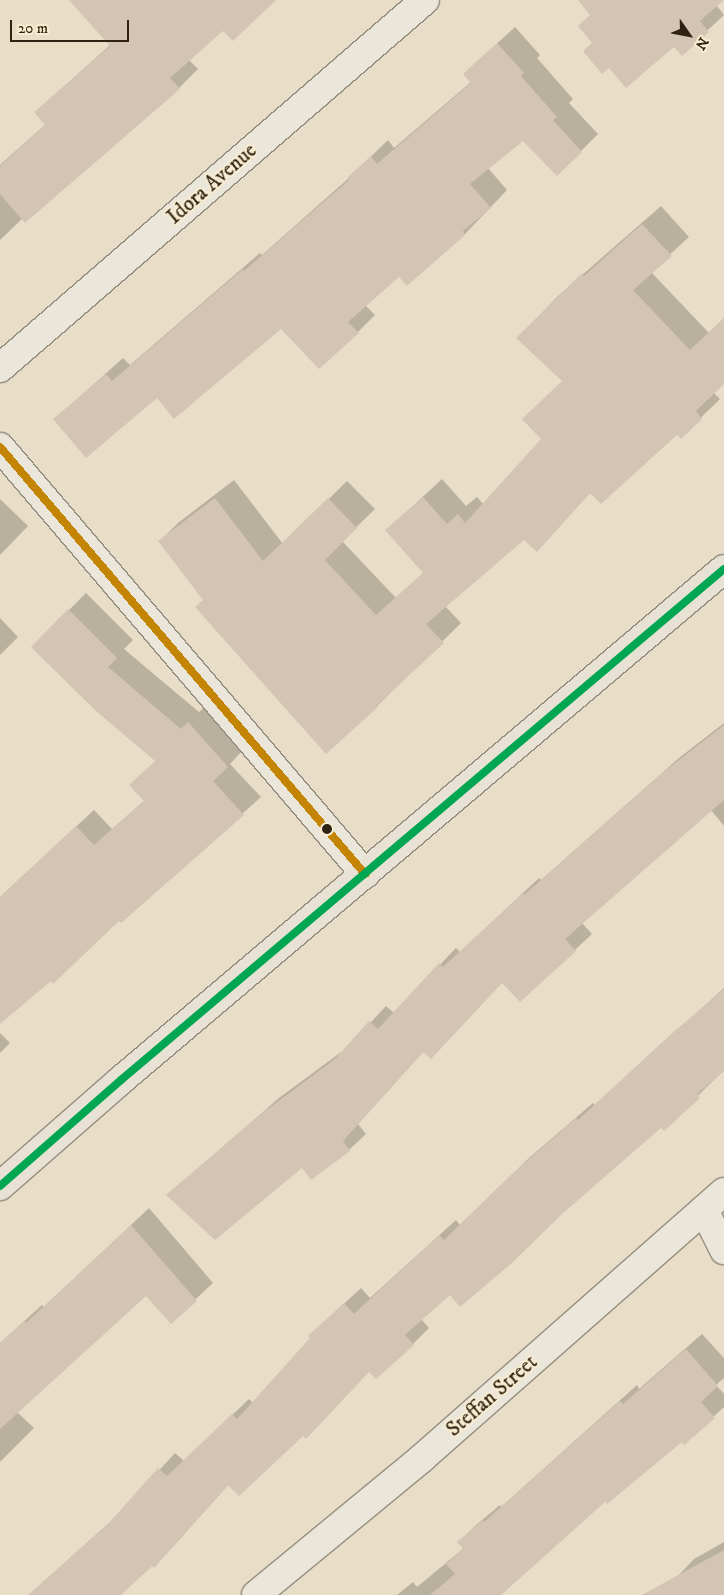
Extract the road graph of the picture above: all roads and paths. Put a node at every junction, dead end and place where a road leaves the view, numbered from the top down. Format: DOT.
graph roads {
  1 [pos="425,0"];
  2 [pos="0,368"];
  3 [pos="0,448"];
  4 [pos="724,569"];
  5 [pos="365,874"];
  6 [pos="0,1186"];
  7 [pos="714,1201"];
  8 [pos="724,1250"];
  9 [pos="256,1595"];
  1 -- 2 [label="street, Idora Avenue"];
  3 -- 5 [label="street"];
  4 -- 5 [label="main road"];
  5 -- 6 [label="main road"];
  7 -- 8 [label="street"];
  7 -- 9 [label="street, Steffan Street"];
}
